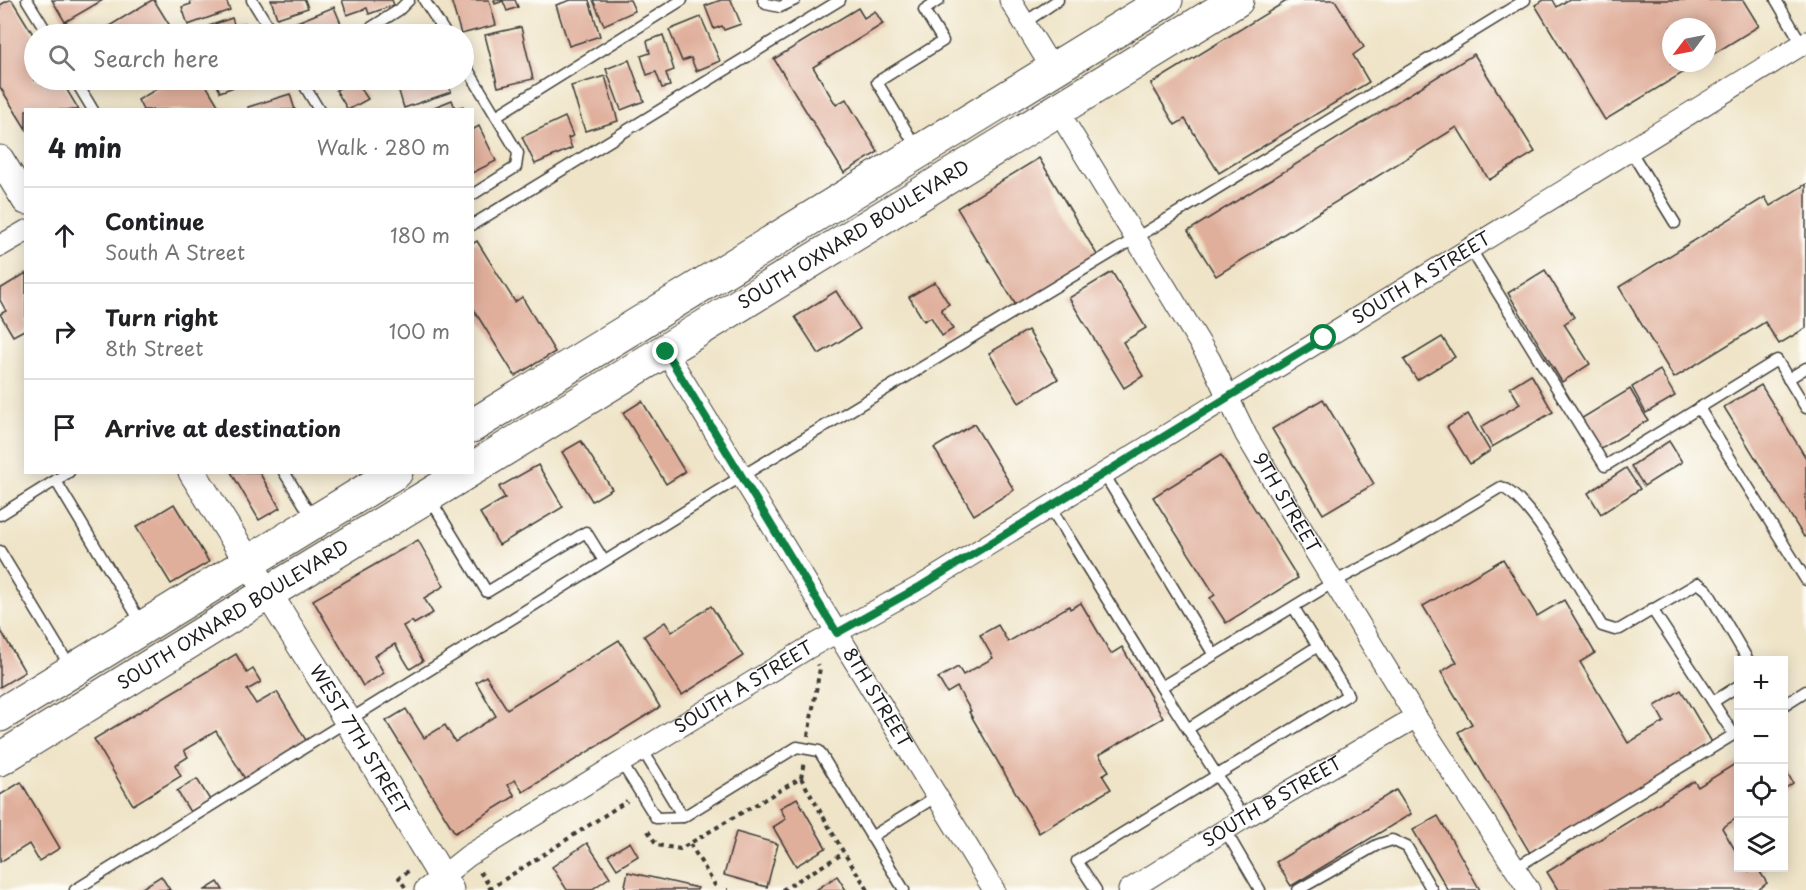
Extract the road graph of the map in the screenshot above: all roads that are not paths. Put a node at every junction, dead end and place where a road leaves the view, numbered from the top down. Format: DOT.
graph roads {
  1 [pos="27,0"];
  2 [pos="252,0"];
  3 [pos="409,0"];
  4 [pos="424,0"];
  5 [pos="682,0"];
  6 [pos="763,0"];
  7 [pos="795,0"];
  8 [pos="840,0"];
  9 [pos="939,0"];
  10 [pos="1010,0"];
  11 [pos="1058,0"];
  12 [pos="1166,0"];
  13 [pos="1237,0"];
  14 [pos="1525,0"];
  15 [pos="1776,0"];
  16 [pos="1024,23"];
  17 [pos="42,24"];
  18 [pos="267,24"];
  19 [pos="377,24"];
  20 [pos="440,24"];
  21 [pos="1804,43"];
  22 [pos="1053,70"];
  23 [pos="474,80"];
  24 [pos="81,90"];
  25 [pos="307,90"];
  26 [pos="92,108"];
  27 [pos="318,108"];
  28 [pos="1058,111"];
  29 [pos="496,116"];
  30 [pos="1630,150"];
  31 [pos="919,153"];
  32 [pos="0,159"];
  33 [pos="474,194"];
  34 [pos="24,198"];
  35 [pos="1675,223"];
  36 [pos="474,224"];
  37 [pos="24,232"];
  38 [pos="1136,238"];
  39 [pos="0,246"];
  40 [pos="1470,248"];
  41 [pos="666,352"];
  42 [pos="1806,368"];
  43 [pos="1788,379"];
  44 [pos="1228,397"];
  45 [pos="1699,408"];
  46 [pos="1806,408"];
  47 [pos="474,425"];
  48 [pos="474,468"];
  49 [pos="66,474"];
  50 [pos="193,474"];
  51 [pos="285,474"];
  52 [pos="393,474"];
  53 [pos="464,474"];
  54 [pos="1104,474"];
  55 [pos="742,476"];
  56 [pos="56,481"];
  57 [pos="428,496"];
  58 [pos="1050,507"];
  59 [pos="0,515"];
  60 [pos="315,522"];
  61 [pos="0,551"];
  62 [pos="604,561"];
  63 [pos="249,563"];
  64 [pos="1806,580"];
  65 [pos="1334,582"];
  66 [pos="268,593"];
  67 [pos="1294,608"];
  68 [pos="1652,609"];
  69 [pos="144,627"];
  70 [pos="837,633"];
  71 [pos="1318,646"];
  72 [pos="1214,655"];
  73 [pos="1746,656"];
  74 [pos="73,670"];
  75 [pos="1161,687"];
  76 [pos="1734,689"];
  77 [pos="1806,691"];
  78 [pos="1713,702"];
  79 [pos="1788,702"];
  80 [pos="0,715"];
  81 [pos="1416,717"];
  82 [pos="348,721"];
  83 [pos="1189,728"];
  84 [pos="1734,731"];
  85 [pos="1734,735"];
  86 [pos="642,749"];
  87 [pos="0,759"];
  88 [pos="621,762"];
  89 [pos="1218,776"];
  90 [pos="937,796"];
  91 [pos="683,817"];
  92 [pos="1244,818"];
  93 [pos="1225,830"];
  94 [pos="871,837"];
  95 [pos="1515,868"];
  96 [pos="439,886"];
  97 [pos="75,890"];
  98 [pos="904,890"];
  99 [pos="994,890"];
  100 [pos="1096,890"];
  101 [pos="1129,890"];
  102 [pos="1260,890"];
  103 [pos="1298,890"];
  104 [pos="1432,890"];
  105 [pos="1529,890"];
  1 -- 17 [label="lane"];
  2 -- 18 [label="lane"];
  3 -- 19 [label="lane"];
  4 -- 20 [label="lane"];
  5 -- 29 [label="lane"];
  6 -- 7 [label="lane"];
  8 -- 36 [label="lane"];
  9 -- 31 [label="lane"];
  10 -- 16 [label="street"];
  11 -- 16 [label="lane"];
  12 -- 22 [label="main road, SOUTH OXNARD BOULEVARD"];
  13 -- 28 [label="main road, SOUTH OXNARD BOULEVARD"];
  14 -- 38 [label="lane"];
  15 -- 21 [label="lane"];
  16 -- 22 [label="street"];
  21 -- 30 [label="street, SOUTH A STREET"];
  22 -- 28 [label="main road"];
  22 -- 31 [label="main road, SOUTH OXNARD BOULEVARD"];
  23 -- 29 [label="lane"];
  24 -- 26 [label="lane"];
  25 -- 27 [label="lane"];
  28 -- 38 [label="street, 9TH STREET"];
  28 -- 41 [label="main road, SOUTH OXNARD BOULEVARD"];
  29 -- 33 [label="lane"];
  30 -- 35 [label="lane"];
  30 -- 40 [label="street, SOUTH A STREET"];
  31 -- 47 [label="main road, SOUTH OXNARD BOULEVARD"];
  32 -- 34 [label="street"];
  37 -- 39 [label="street"];
  38 -- 44 [label="street, 9TH STREET"];
  38 -- 55 [label="lane"];
  40 -- 44 [label="street, SOUTH A STREET"];
  40 -- 45 [label="lane"];
  41 -- 48 [label="main road, SOUTH OXNARD BOULEVARD"];
  41 -- 55 [label="street, 8TH STREET"];
  42 -- 43 [label="lane"];
  43 -- 45 [label="lane"];
  43 -- 46 [label="lane"];
  44 -- 54 [label="street, SOUTH A STREET"];
  44 -- 65 [label="street, 9TH STREET"];
  45 -- 64 [label="lane"];
  49 -- 56 [label="lane"];
  50 -- 63 [label="street, WEST 7TH STREET"];
  51 -- 60 [label="lane"];
  52 -- 60 [label="main road, SOUTH OXNARD BOULEVARD"];
  53 -- 57 [label="main road, SOUTH OXNARD BOULEVARD"];
  54 -- 58 [label="street, SOUTH A STREET"];
  54 -- 72 [label="lane"];
  55 -- 62 [label="lane"];
  55 -- 70 [label="street, 8TH STREET"];
  56 -- 59 [label="lane"];
  56 -- 69 [label="lane"];
  57 -- 62 [label="lane"];
  57 -- 66 [label="main road, SOUTH OXNARD BOULEVARD"];
  58 -- 70 [label="street, SOUTH A STREET"];
  58 -- 75 [label="lane"];
  60 -- 63 [label="main road, SOUTH OXNARD BOULEVARD"];
  61 -- 74 [label="lane"];
  62 -- 82 [label="lane"];
  63 -- 66 [label="street, WEST 7TH STREET"];
  63 -- 69 [label="main road, SOUTH OXNARD BOULEVARD"];
  65 -- 67 [label="lane"];
  65 -- 68 [label="lane"];
  65 -- 81 [label="street, 9TH STREET"];
  66 -- 82 [label="street, WEST 7TH STREET"];
  66 -- 87 [label="main road, SOUTH OXNARD BOULEVARD"];
  67 -- 71 [label="lane"];
  67 -- 72 [label="lane"];
  68 -- 73 [label="lane"];
  68 -- 78 [label="lane"];
  69 -- 74 [label="main road, SOUTH OXNARD BOULEVARD"];
  70 -- 86 [label="street, SOUTH A STREET"];
  70 -- 90 [label="street, 8TH STREET"];
  71 -- 83 [label="lane"];
  71 -- 89 [label="lane"];
  72 -- 75 [label="lane"];
  74 -- 80 [label="main road, SOUTH OXNARD BOULEVARD"];
  75 -- 83 [label="lane"];
  76 -- 78 [label="lane"];
  77 -- 79 [label="lane"];
  78 -- 84 [label="lane"];
  81 -- 92 [label="street, SOUTH B STREET"];
  81 -- 95 [label="street, 9TH STREET"];
  82 -- 96 [label="street, WEST 7TH STREET"];
  82 -- 97 [label="lane"];
  83 -- 89 [label="lane"];
  85 -- 95 [label="lane"];
  86 -- 88 [label="street, SOUTH A STREET"];
  86 -- 91 [label="lane"];
  88 -- 91 [label="lane"];
  88 -- 96 [label="street, SOUTH A STREET"];
  89 -- 92 [label="lane"];
  89 -- 100 [label="lane"];
  90 -- 94 [label="lane"];
  90 -- 99 [label="street, 8TH STREET"];
  91 -- 94 [label="lane"];
  92 -- 93 [label="street, SOUTH B STREET"];
  93 -- 101 [label="street, SOUTH B STREET"];
  93 -- 102 [label="lane"];
  94 -- 98 [label="lane"];
  95 -- 105 [label="street, 9TH STREET"];
  103 -- 104 [label="lane"];
}
